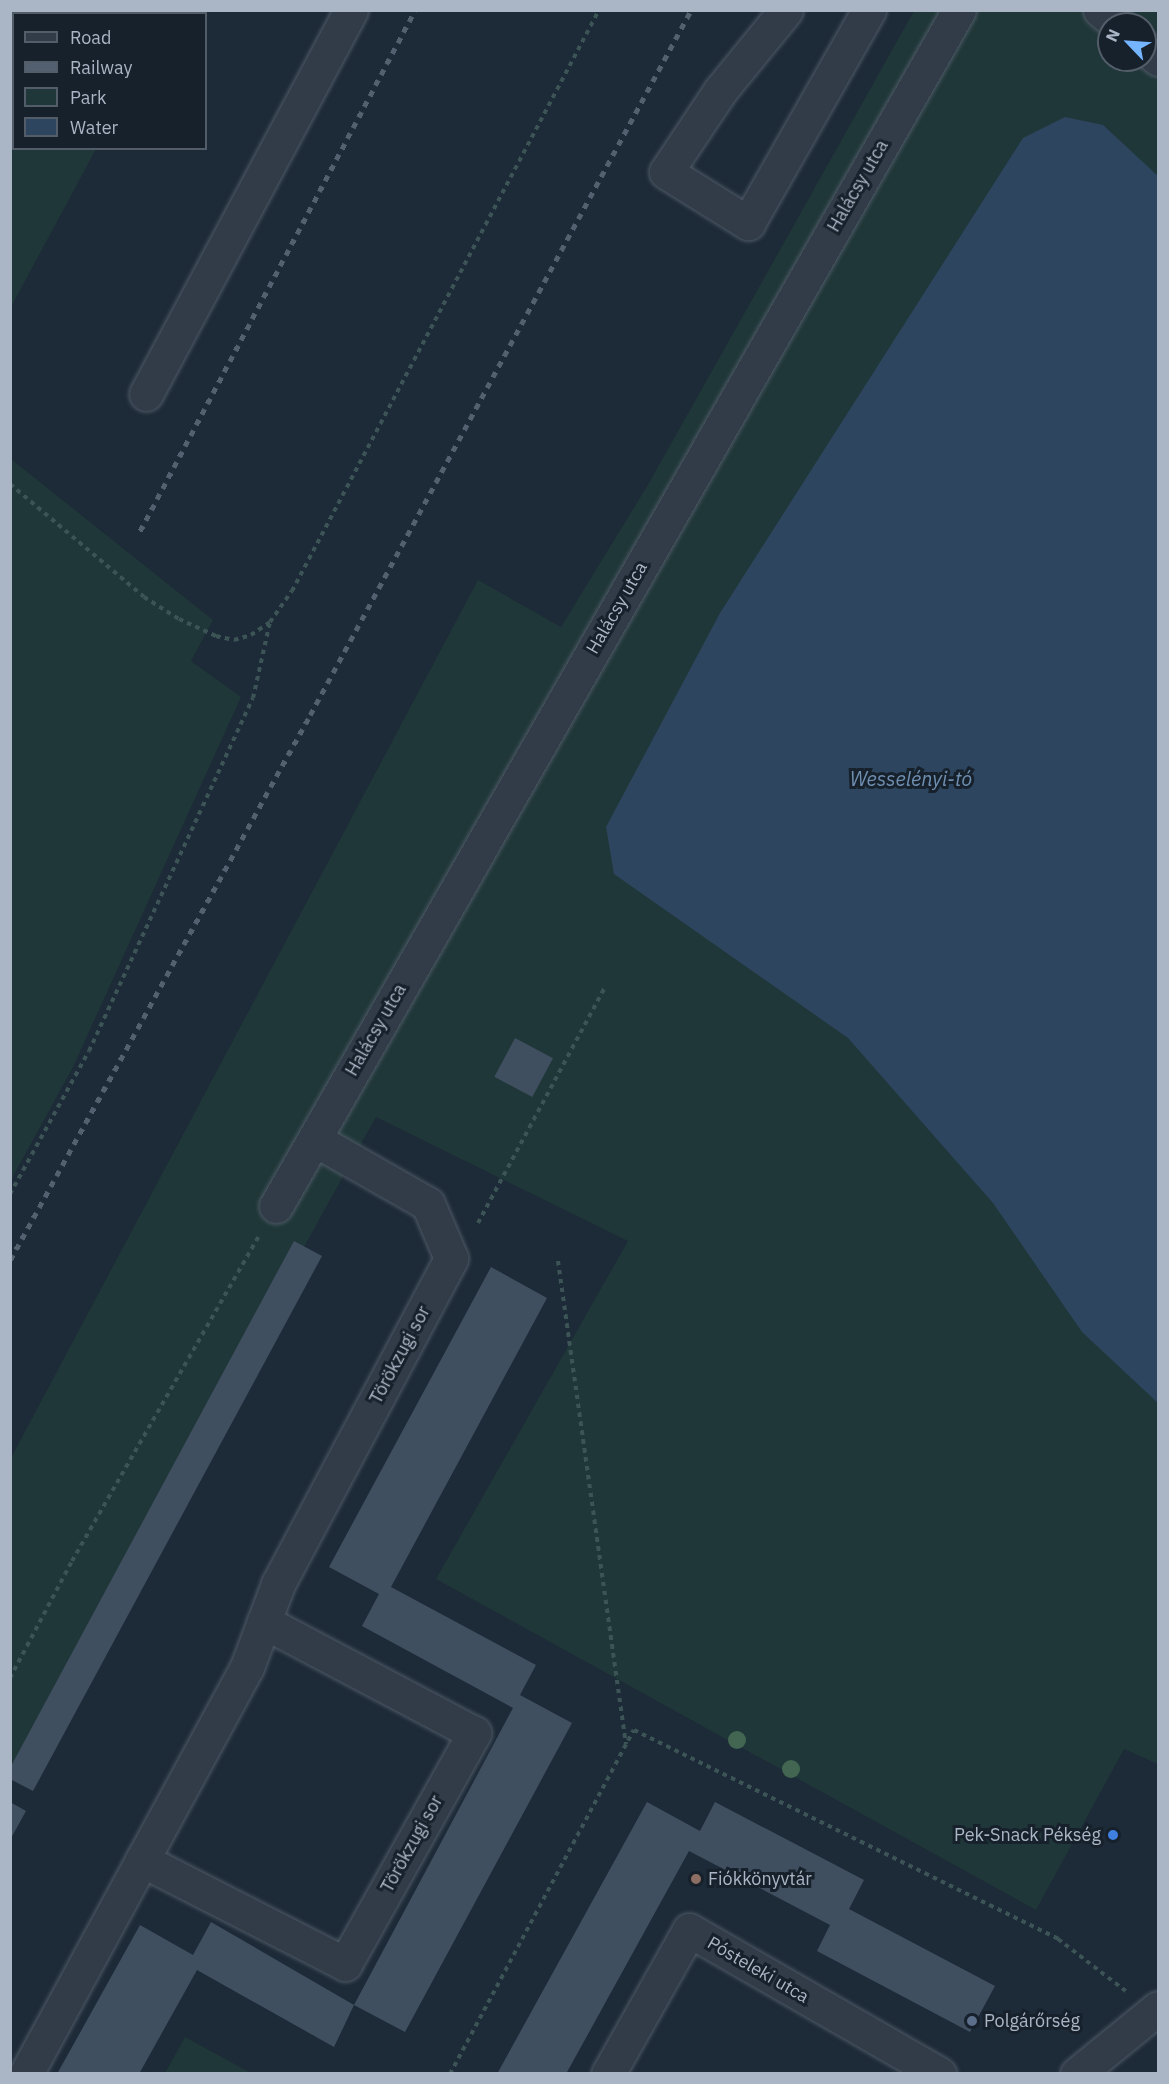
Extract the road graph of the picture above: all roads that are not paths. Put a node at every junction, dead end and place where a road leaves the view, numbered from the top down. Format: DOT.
graph roads {
  1 [pos="351,10"];
  2 [pos="786,10"];
  3 [pos="870,10"];
  4 [pos="959,10"];
  5 [pos="146,394"];
  6 [pos="314,1139"];
  7 [pos="276,1206"];
  8 [pos="264,1622"];
  9 [pos="142,1860"];
  10 [pos="1157,2013"];
  11 [pos="26,2073"];
  12 [pos="608,2073"];
  13 [pos="939,2073"];
  14 [pos="1077,2073"];
  1 -- 5 [label="street"];
  2 -- 3 [label="street"];
  4 -- 6 [label="street, Halácsy utca"];
  6 -- 7 [label="street, Halácsy utca"];
  6 -- 8 [label="street, Törökzugi sor"];
  8 -- 9 [label="street, Törökzugi sor"];
  8 -- 9 [label="street, Törökzugi sor"];
  9 -- 11 [label="street, Törökzugi sor"];
  10 -- 14 [label="street"];
  12 -- 13 [label="street, Pósteleki utca"];
}
